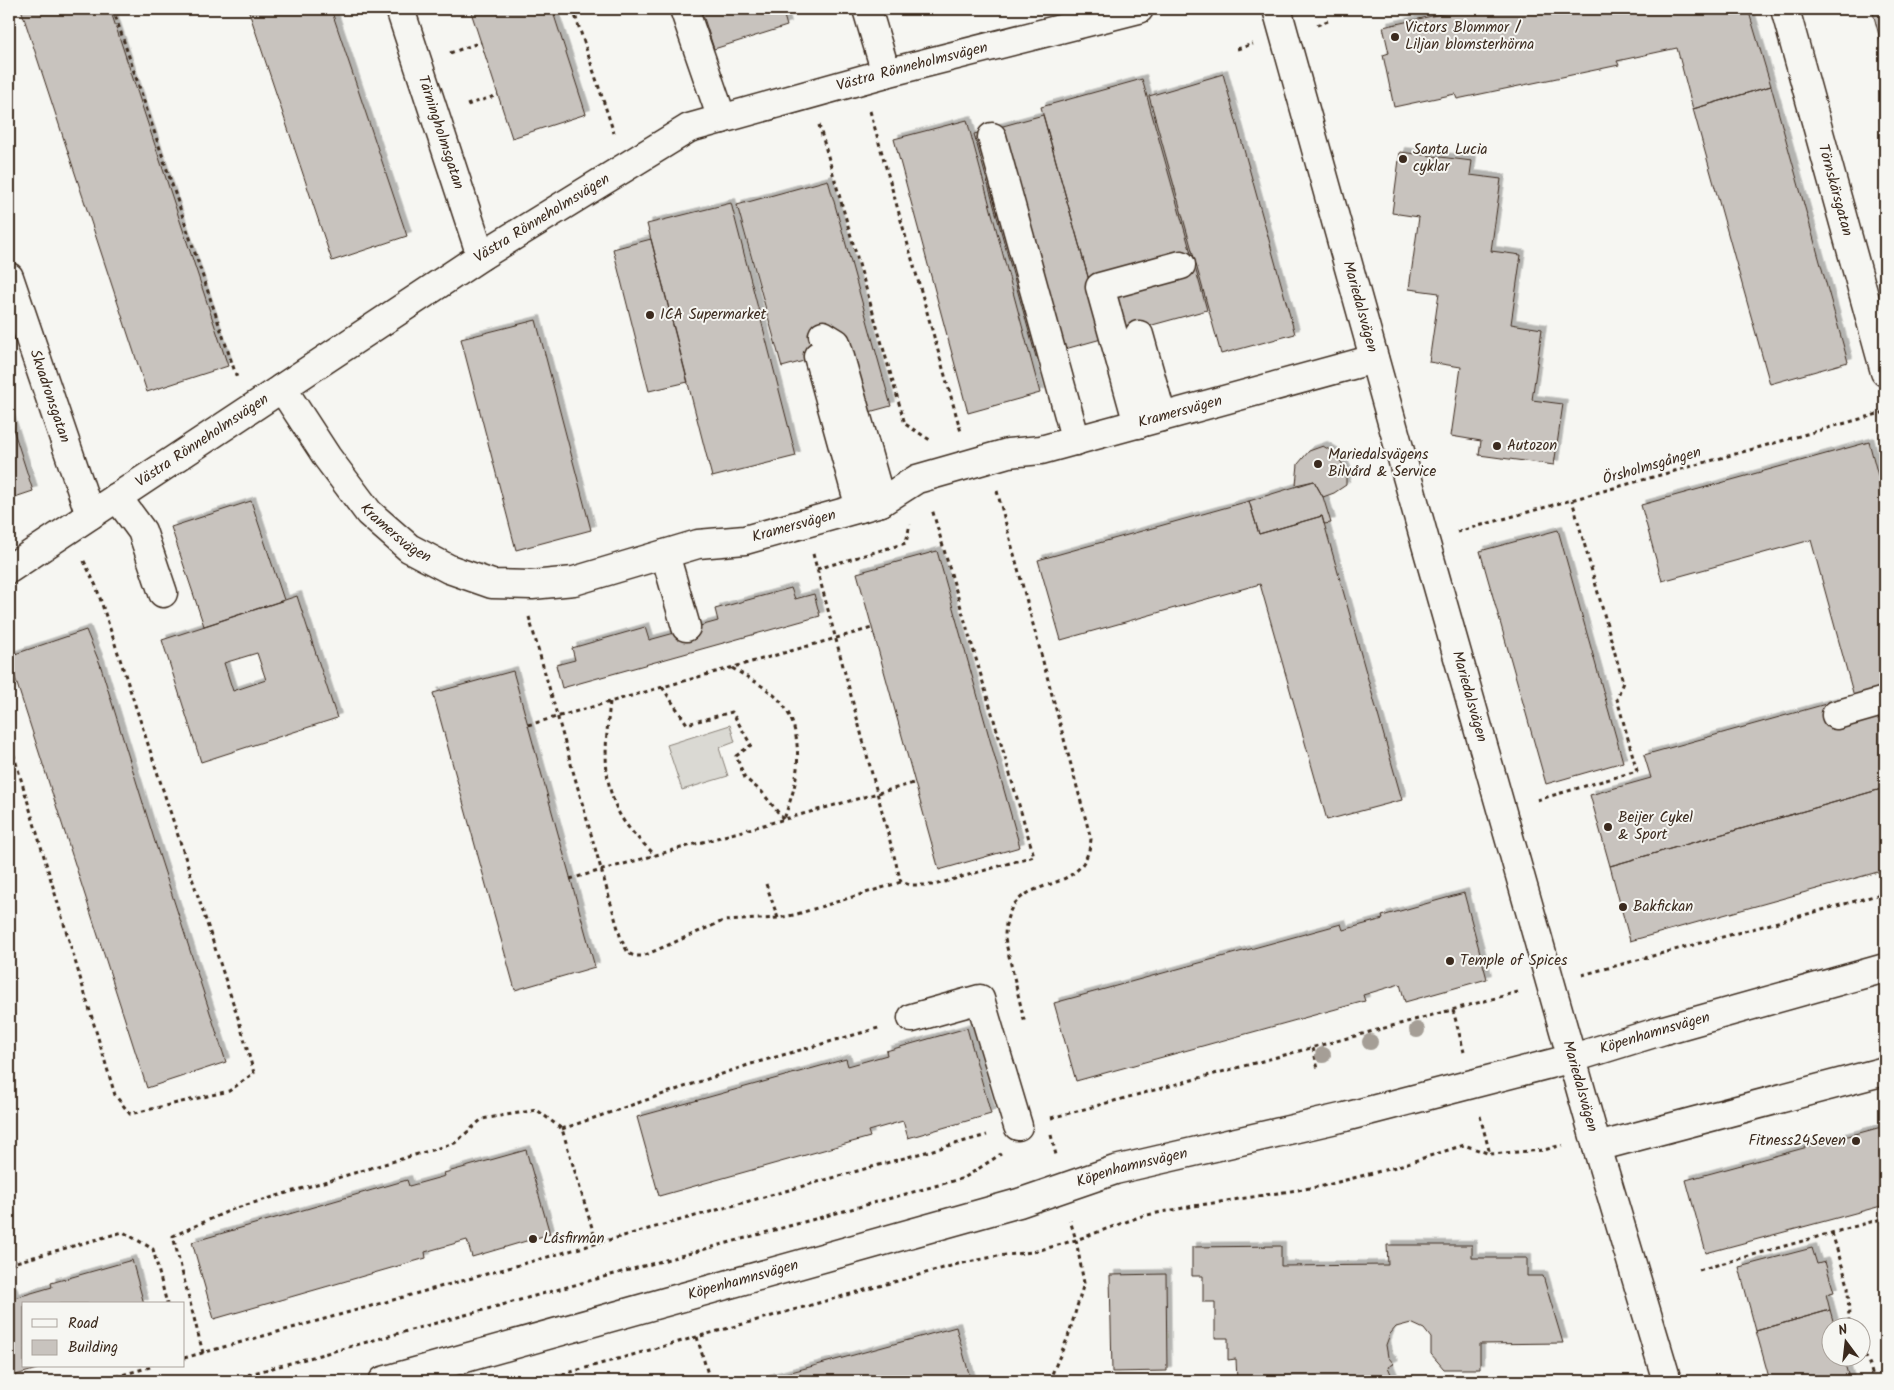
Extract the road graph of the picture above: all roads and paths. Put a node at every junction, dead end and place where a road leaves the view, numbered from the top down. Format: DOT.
graph roads {
  1 [pos="113,9"];
  2 [pos="400,9"];
  3 [pos="573,9"];
  4 [pos="684,9"];
  5 [pos="867,9"];
  6 [pos="1139,9"];
  7 [pos="1277,9"];
  8 [pos="1785,9"];
  9 [pos="481,42"];
  10 [pos="450,53"];
  11 [pos="873,77"];
  12 [pos="810,93"];
  13 [pos="498,95"];
  14 [pos="467,105"];
  15 [pos="722,119"];
  16 [pos="614,133"];
  17 [pos="992,137"];
  18 [pos="480,256"];
  19 [pos="1181,266"];
  20 [pos="9,277"];
  21 [pos="1139,335"];
  22 [pos="821,346"];
  23 [pos="1072,355"];
  24 [pos="1374,358"];
  25 [pos="1885,372"];
  26 [pos="282,388"];
  27 [pos="248,410"];
  28 [pos="1885,412"];
  29 [pos="1150,421"];
  30 [pos="1084,439"];
  31 [pos="971,464"];
  32 [pos="117,497"];
  33 [pos="1572,500"];
  34 [pos="871,505"];
  35 [pos="932,508"];
  36 [pos="911,521"];
  37 [pos="79,522"];
  38 [pos="1425,542"];
  39 [pos="665,554"];
  40 [pos="814,560"];
  41 [pos="9,569"];
  42 [pos="817,569"];
  43 [pos="163,593"];
  44 [pos="528,614"];
  45 [pos="686,627"];
  46 [pos="872,628"];
  47 [pos="836,639"];
  48 [pos="732,668"];
  49 [pos="662,687"];
  50 [pos="1885,701"];
  51 [pos="610,702"];
  52 [pos="1836,715"];
  53 [pos="558,716"];
  54 [pos="528,725"];
  55 [pos="9,739"];
  56 [pos="914,784"];
  57 [pos="878,794"];
  58 [pos="1538,800"];
  59 [pos="784,820"];
  60 [pos="655,856"];
  61 [pos="602,870"];
  62 [pos="570,879"];
  63 [pos="902,882"];
  64 [pos="766,884"];
  65 [pos="1885,893"];
  66 [pos="778,918"];
  67 [pos="1885,968"];
  68 [pos="1590,972"];
  69 [pos="1498,997"];
  70 [pos="912,1018"];
  71 [pos="1027,1034"];
  72 [pos="1313,1048"];
  73 [pos="1573,1058"];
  74 [pos="1318,1069"];
  75 [pos="1885,1071"];
  76 [pos="562,1129"];
  77 [pos="1013,1138"];
  78 [pos="1597,1147"];
  79 [pos="1544,1150"];
  80 [pos="1064,1188"];
  81 [pos="1885,1218"];
  82 [pos="1832,1233"];
  83 [pos="1076,1240"];
  84 [pos="597,1244"];
  85 [pos="9,1264"];
  86 [pos="1698,1270"];
  87 [pos="166,1302"];
  88 [pos="1849,1318"];
  89 [pos="697,1337"];
  90 [pos="203,1353"];
  91 [pos="185,1358"];
  92 [pos="147,1368"];
  93 [pos="1871,1368"];
  94 [pos="554,1379"];
  95 [pos="100,1381"];
  96 [pos="225,1381"];
  97 [pos="383,1381"];
  98 [pos="539,1381"];
  99 [pos="710,1381"];
  100 [pos="1049,1381"];
  101 [pos="1667,1381"];
  102 [pos="1874,1381"];
  1 -- 27 [label="path"];
  2 -- 18 [label="street, Tärningholmsgatan"];
  3 -- 16 [label="path"];
  4 -- 15 [label="street"];
  5 -- 11 [label="street"];
  6 -- 11 [label="street, Västra Rönneholmsvägen"];
  7 -- 24 [label="street, Mariedalsvägen"];
  8 -- 25 [label="street, Törnskärsgatan"];
  9 -- 10 [label="path"];
  11 -- 12 [label="street, Västra Rönneholmsvägen"];
  11 -- 31 [label="path"];
  12 -- 15 [label="street, Västra Rönneholmsvägen"];
  12 -- 31 [label="path"];
  13 -- 14 [label="path"];
  15 -- 18 [label="street, Västra Rönneholmsvägen"];
  17 -- 30 [label="street"];
  18 -- 26 [label="street, Västra Rönneholmsvägen"];
  19 -- 29 [label="street"];
  20 -- 37 [label="street, Skvadronsgatan"];
  21 -- 29 [label="street"];
  22 -- 34 [label="street"];
  23 -- 30 [label="street"];
  24 -- 29 [label="street, Kramersvägen"];
  24 -- 38 [label="street, Mariedalsvägen"];
  26 -- 27 [label="street, Västra Rönneholmsvägen"];
  26 -- 39 [label="street, Kramersvägen"];
  27 -- 32 [label="street, Västra Rönneholmsvägen"];
  28 -- 33 [label="path, Örsholmsgången"];
  29 -- 30 [label="street, Kramersvägen"];
  30 -- 31 [label="street, Kramersvägen"];
  31 -- 34 [label="street, Kramersvägen"];
  31 -- 71 [label="path"];
  32 -- 37 [label="street, Västra Rönneholmsvägen"];
  32 -- 43 [label="street"];
  33 -- 38 [label="path, Örsholmsgången"];
  33 -- 58 [label="path"];
  34 -- 39 [label="street, Kramersvägen"];
  35 -- 63 [label="path"];
  36 -- 42 [label="path"];
  37 -- 41 [label="street, Västra Rönneholmsvägen"];
  37 -- 55 [label="path"];
  38 -- 73 [label="street, Mariedalsvägen"];
  39 -- 45 [label="street"];
  40 -- 42 [label="path"];
  42 -- 47 [label="path"];
  44 -- 53 [label="path"];
  46 -- 47 [label="path"];
  47 -- 48 [label="path"];
  47 -- 57 [label="path"];
  48 -- 49 [label="path"];
  48 -- 59 [label="path"];
  49 -- 51 [label="path"];
  49 -- 59 [label="path"];
  50 -- 52 [label="street"];
  51 -- 53 [label="path"];
  51 -- 60 [label="path"];
  53 -- 54 [label="path"];
  53 -- 61 [label="path"];
  56 -- 57 [label="path"];
  57 -- 59 [label="path"];
  57 -- 63 [label="path"];
  59 -- 60 [label="path"];
  60 -- 61 [label="path"];
  61 -- 62 [label="path"];
  61 -- 66 [label="path"];
  63 -- 66 [label="path"];
  64 -- 66 [label="path"];
  65 -- 68 [label="path"];
  67 -- 73 [label="street, Köpenhamnsvägen"];
  69 -- 72 [label="path"];
  70 -- 76 [label="path"];
  70 -- 77 [label="street"];
  72 -- 74 [label="path"];
  72 -- 77 [label="path"];
  73 -- 78 [label="street, Mariedalsvägen"];
  73 -- 80 [label="street, Köpenhamnsvägen"];
  75 -- 78 [label="street"];
  76 -- 84 [label="path"];
  76 -- 90 [label="path"];
  77 -- 84 [label="path"];
  77 -- 96 [label="path"];
  78 -- 101 [label="street, Mariedalsvägen"];
  79 -- 83 [label="path"];
  80 -- 83 [label="path"];
  80 -- 97 [label="street, Köpenhamnsvägen"];
  81 -- 82 [label="path"];
  82 -- 86 [label="path"];
  82 -- 88 [label="path"];
  83 -- 89 [label="path"];
  83 -- 100 [label="path"];
  84 -- 90 [label="path"];
  85 -- 87 [label="path"];
  89 -- 94 [label="path"];
  89 -- 99 [label="path"];
  90 -- 91 [label="path"];
  92 -- 95 [label="path"];
  93 -- 102 [label="path"];
  94 -- 98 [label="path"];
}
